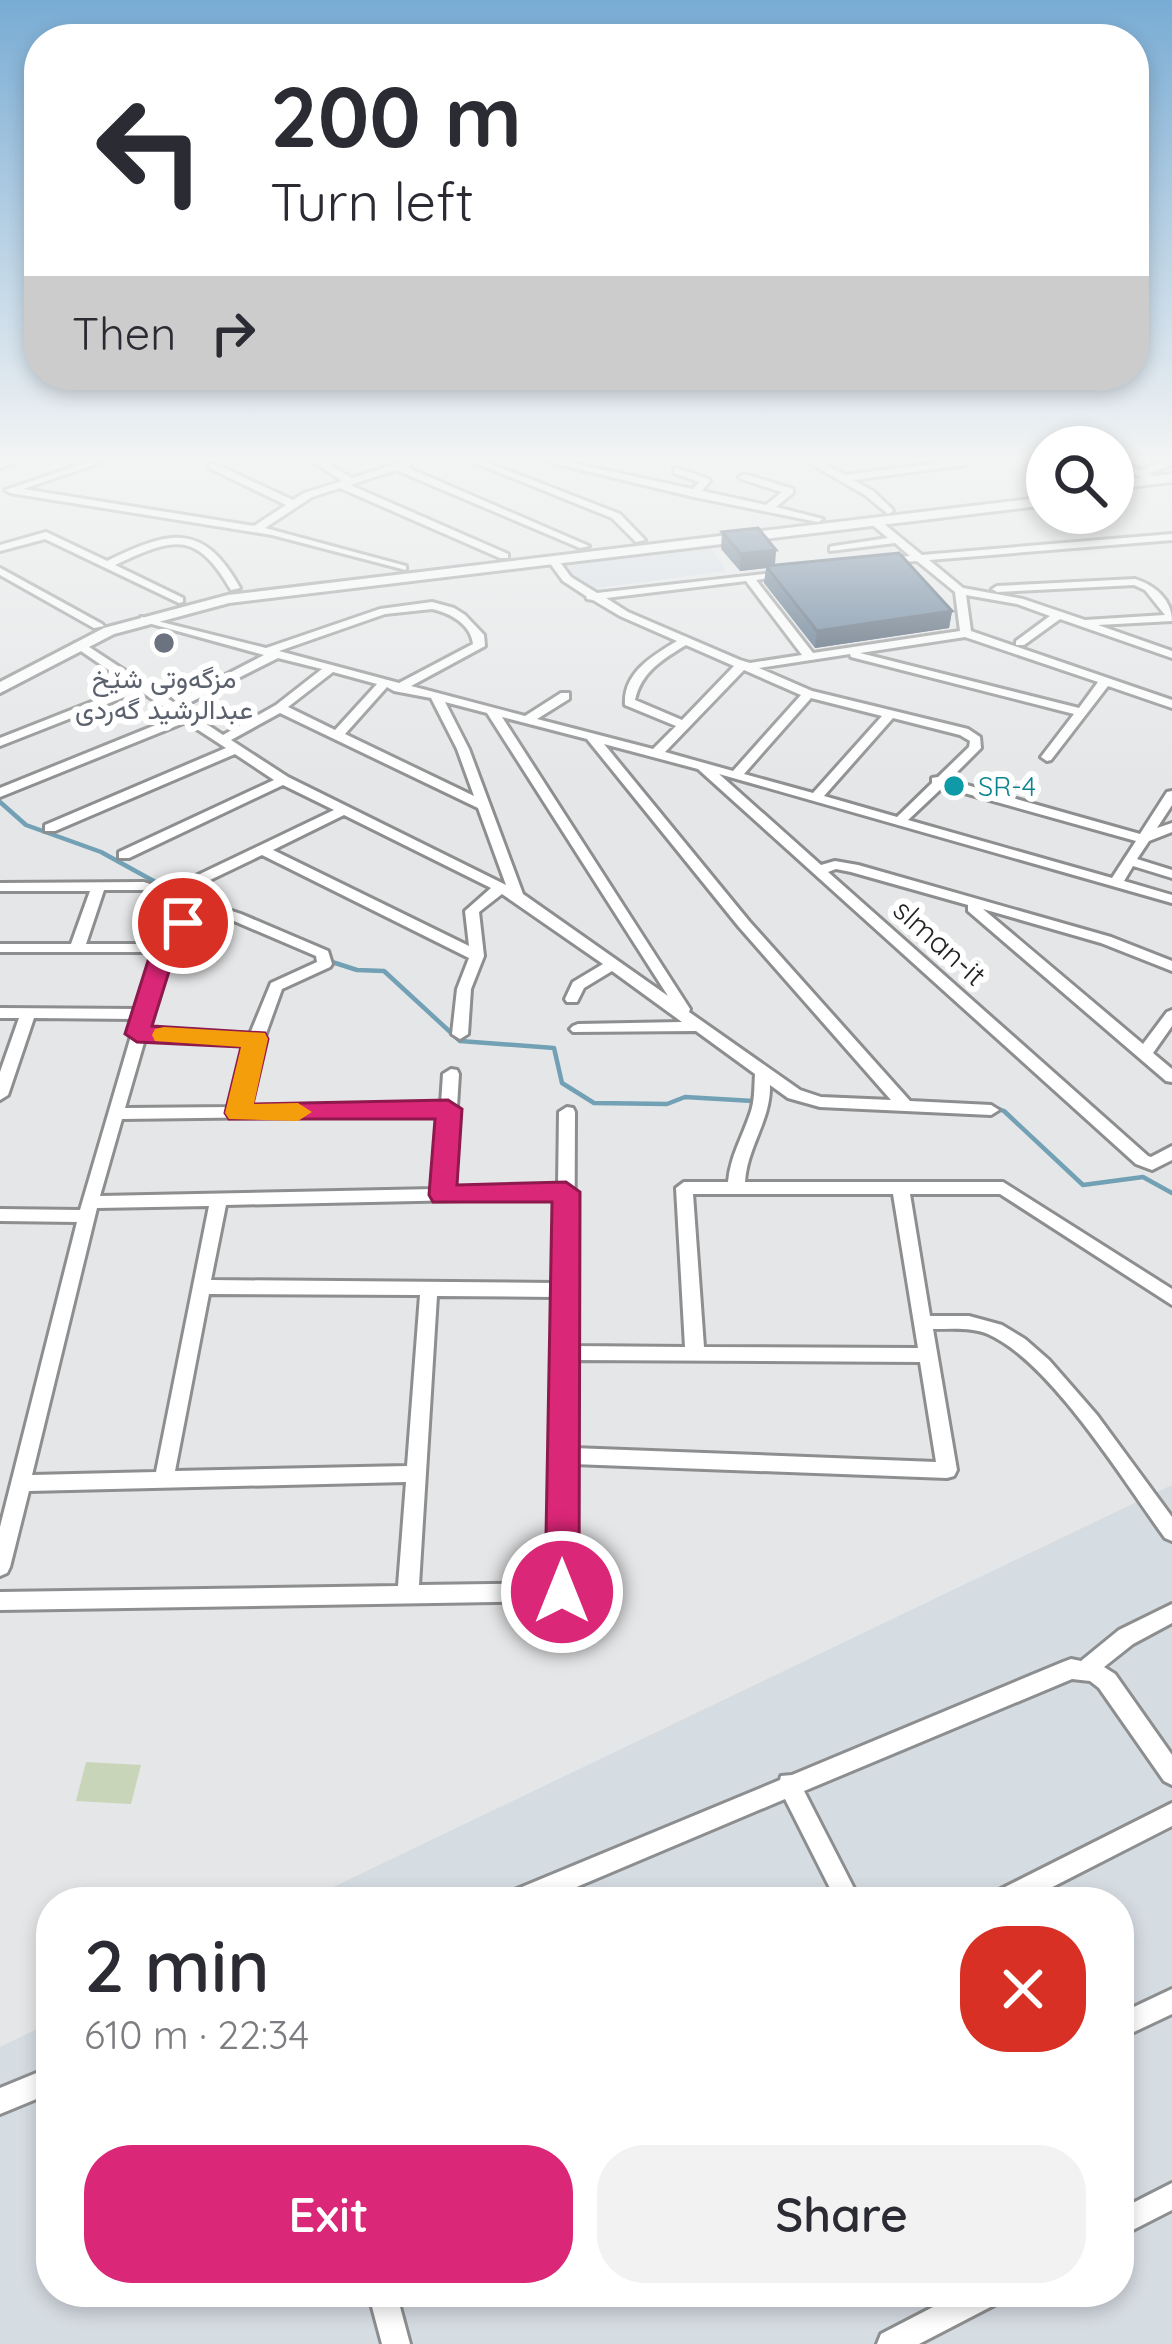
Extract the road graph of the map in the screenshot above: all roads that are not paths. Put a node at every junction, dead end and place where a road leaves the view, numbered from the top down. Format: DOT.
graph roads {
  1 [pos="0,571"];
  2 [pos="125,571"];
  3 [pos="227,571"];
  4 [pos="374,571"];
  5 [pos="450,571"];
  6 [pos="561,571"];
  7 [pos="795,571"];
  8 [pos="912,571"];
  9 [pos="940,571"];
  10 [pos="914,574"];
  11 [pos="749,578"];
  12 [pos="14,579"];
  13 [pos="0,584"];
  14 [pos="235,588"];
  15 [pos="960,590"];
  16 [pos="978,590"];
  17 [pos="590,596"];
  18 [pos="178,600"];
  19 [pos="1060,614"];
  20 [pos="1172,617"];
  21 [pos="145,619"];
  22 [pos="953,619"];
  23 [pos="1081,622"];
  24 [pos="98,626"];
  25 [pos="966,633"];
  26 [pos="686,641"];
  27 [pos="1020,643"];
  28 [pos="79,644"];
  29 [pos="845,652"];
  30 [pos="269,654"];
  31 [pos="46,655"];
  32 [pos="1172,655"];
  33 [pos="810,657"];
  34 [pos="747,665"];
  35 [pos="329,670"];
  36 [pos="2,681"];
  37 [pos="1103,684"];
  38 [pos="142,686"];
  39 [pos="391,686"];
  40 [pos="808,694"];
  41 [pos="566,696"];
  42 [pos="437,698"];
  43 [pos="1172,704"];
  44 [pos="173,707"];
  45 [pos="280,708"];
  46 [pos="1081,712"];
  47 [pos="493,713"];
  48 [pos="889,716"];
  49 [pos="187,717"];
  50 [pos="525,722"];
  51 [pos="682,724"];
  52 [pos="337,735"];
  53 [pos="592,739"];
  54 [pos="0,742"];
  55 [pos="228,744"];
  56 [pos="656,754"];
  57 [pos="1047,757"];
  58 [pos="700,765"];
  59 [pos="736,775"];
  60 [pos="284,780"];
  61 [pos="937,781"];
  62 [pos="0,795"];
  63 [pos="1172,795"];
  64 [pos="816,797"];
  65 [pos="485,806"];
  66 [pos="11,811"];
  67 [pos="343,811"];
  68 [pos="900,821"];
  69 [pos="1172,827"];
  70 [pos="50,828"];
  71 [pos="1142,839"];
  72 [pos="261,849"];
  73 [pos="124,854"];
  74 [pos="1129,861"];
  75 [pos="819,870"];
  76 [pos="1172,874"];
  77 [pos="1116,882"];
  78 [pos="99,886"];
  79 [pos="0,887"];
  80 [pos="182,888"];
  81 [pos="500,888"];
  82 [pos="517,896"];
  83 [pos="1172,898"];
  84 [pos="968,904"];
  85 [pos="236,917"];
  86 [pos="0,948"];
  87 [pos="77,948"];
  88 [pos="165,948"];
  89 [pos="477,956"];
  90 [pos="613,964"];
  91 [pos="1172,966"];
  92 [pos="572,999"];
  93 [pos="0,1013"];
  94 [pos="28,1013"];
  95 [pos="142,1014"];
  96 [pos="1172,1015"];
  97 [pos="694,1020"];
  98 [pos="578,1029"];
  99 [pos="137,1034"];
  100 [pos="460,1034"];
  101 [pos="256,1039"];
  102 [pos="1145,1053"];
  103 [pos="451,1073"];
  104 [pos="762,1076"];
  105 [pos="1172,1077"];
  106 [pos="1,1089"];
  107 [pos="904,1104"];
  108 [pos="448,1109"];
  109 [pos="991,1110"];
  110 [pos="567,1112"];
  111 [pos="238,1113"];
  112 [pos="115,1114"];
  113 [pos="1172,1152"];
  114 [pos="900,1186"];
  115 [pos="736,1187"];
  116 [pos="566,1192"];
  117 [pos="442,1195"];
  118 [pos="218,1201"];
  119 [pos="88,1209"];
  120 [pos="0,1215"];
  121 [pos="201,1287"];
  122 [pos="429,1289"];
  123 [pos="565,1290"];
  124 [pos="1172,1298"];
  125 [pos="922,1323"];
  126 [pos="564,1353"];
  127 [pos="695,1354"];
  128 [pos="928,1355"];
  129 [pos="563,1456"];
  130 [pos="417,1474"];
  131 [pos="164,1479"];
  132 [pos="23,1483"];
  133 [pos="1172,1532"];
  134 [pos="0,1567"];
  135 [pos="408,1595"];
  136 [pos="0,1601"];
  137 [pos="1172,1613"];
  138 [pos="1086,1669"];
  139 [pos="1172,1774"];
  140 [pos="789,1784"];
  141 [pos="1172,1814"];
  142 [pos="548,1887"];
  143 [pos="841,1887"];
  144 [pos="1028,1887"];
  145 [pos="1172,2001"];
  146 [pos="1134,2020"];
  147 [pos="36,2086"];
  148 [pos="0,2101"];
  149 [pos="1172,2196"];
  150 [pos="1134,2216"];
  151 [pos="386,2307"];
  152 [pos="961,2307"];
  153 [pos="396,2344"];
  154 [pos="891,2344"];
  1 -- 12 [label="street"];
  2 -- 18 [label="street"];
  3 -- 14 [label="street"];
  4 -- 14 [label="main road"];
  5 -- 21 [label="main road"];
  6 -- 17 [label="street"];
  7 -- 11 [label="street"];
  8 -- 10 [label="street"];
  9 -- 15 [label="street"];
  11 -- 17 [label="street"];
  11 -- 33 [label="street"];
  12 -- 13 [label="street"];
  12 -- 24 [label="street"];
  14 -- 18 [label="main road"];
  15 -- 16 [label="street"];
  15 -- 25 [label="street"];
  16 -- 19 [label="street"];
  16 -- 20 [label="street"];
  17 -- 26 [label="street"];
  18 -- 24 [label="main road"];
  19 -- 23 [label="street"];
  19 -- 27 [label="street"];
  20 -- 23 [label="street"];
  21 -- 28 [label="main road"];
  21 -- 30 [label="street"];
  22 -- 25 [label="street"];
  23 -- 32 [label="street"];
  24 -- 31 [label="main road"];
  25 -- 29 [label="street"];
  25 -- 37 [label="street"];
  26 -- 34 [label="street"];
  26 -- 51 [label="street"];
  28 -- 31 [label="main road"];
  28 -- 38 [label="street"];
  29 -- 33 [label="street"];
  29 -- 46 [label="street"];
  30 -- 35 [label="street"];
  30 -- 39 [label="street"];
  30 -- 44 [label="street"];
  31 -- 36 [label="main road"];
  33 -- 34 [label="street"];
  34 -- 40 [label="street"];
  34 -- 51 [label="street"];
  35 -- 39 [label="street"];
  35 -- 45 [label="street"];
  37 -- 43 [label="street"];
  37 -- 46 [label="street"];
  38 -- 44 [label="street"];
  38 -- 54 [label="street"];
  39 -- 42 [label="street"];
  39 -- 52 [label="street"];
  40 -- 48 [label="street"];
  40 -- 59 [label="street"];
  41 -- 50 [label="street"];
  42 -- 47 [label="street"];
  42 -- 65 [label="street"];
  44 -- 49 [label="street"];
  45 -- 52 [label="street"];
  45 -- 55 [label="street"];
  46 -- 57 [label="street"];
  47 -- 50 [label="street"];
  47 -- 97 [label="street"];
  48 -- 61 [label="street"];
  48 -- 64 [label="street"];
  49 -- 55 [label="street"];
  49 -- 62 [label="street"];
  50 -- 53 [label="street"];
  51 -- 56 [label="street"];
  52 -- 65 [label="street"];
  53 -- 56 [label="street"];
  53 -- 107 [label="street"];
  55 -- 60 [label="street"];
  55 -- 70 [label="street"];
  56 -- 58 [label="street"];
  58 -- 59 [label="street"];
  58 -- 75 [label="street, slman-it"];
  59 -- 64 [label="street"];
  60 -- 67 [label="street"];
  60 -- 73 [label="street"];
  61 -- 68 [label="street"];
  61 -- 71 [label="street"];
  62 -- 66 [label="street"];
  63 -- 71 [label="street"];
  64 -- 68 [label="street"];
  65 -- 82 [label="street"];
  67 -- 72 [label="street"];
  67 -- 81 [label="street"];
  68 -- 77 [label="street"];
  69 -- 71 [label="street"];
  71 -- 74 [label="street"];
  72 -- 80 [label="street"];
  72 -- 89 [label="street"];
  74 -- 76 [label="street"];
  74 -- 77 [label="street"];
  75 -- 84 [label="street"];
  75 -- 113 [label="street, slman-it"];
  77 -- 83 [label="street"];
  78 -- 79 [label="street"];
  78 -- 85 [label="street"];
  78 -- 87 [label="street"];
  81 -- 82 [label="street"];
  81 -- 89 [label="street"];
  82 -- 90 [label="street"];
  84 -- 91 [label="street"];
  84 -- 102 [label="street"];
  85 -- 88 [label="street"];
  85 -- 101 [label="street"];
  86 -- 87 [label="street"];
  87 -- 88 [label="street"];
  88 -- 95 [label="street"];
  89 -- 100 [label="street"];
  90 -- 92 [label="street"];
  90 -- 97 [label="street"];
  93 -- 94 [label="street"];
  94 -- 95 [label="street"];
  94 -- 106 [label="street"];
  95 -- 99 [label="street"];
  96 -- 102 [label="street"];
  97 -- 98 [label="street"];
  97 -- 104 [label="street"];
  99 -- 101 [label="street"];
  99 -- 112 [label="street"];
  101 -- 111 [label="street"];
  102 -- 105 [label="street"];
  103 -- 108 [label="street"];
  104 -- 107 [label="street"];
  104 -- 115 [label="street"];
  107 -- 109 [label="street"];
  108 -- 111 [label="street"];
  108 -- 117 [label="street"];
  110 -- 116 [label="street"];
  111 -- 112 [label="street"];
  112 -- 119 [label="street"];
  114 -- 115 [label="street"];
  114 -- 124 [label="street"];
  114 -- 125 [label="street"];
  115 -- 127 [label="street"];
  116 -- 117 [label="street"];
  116 -- 123 [label="street"];
  117 -- 118 [label="street"];
  118 -- 119 [label="street"];
  118 -- 121 [label="street"];
  119 -- 120 [label="street"];
  119 -- 132 [label="street"];
  121 -- 122 [label="street"];
  121 -- 131 [label="street"];
  122 -- 123 [label="street"];
  122 -- 130 [label="street"];
  123 -- 126 [label="street"];
  125 -- 128 [label="street"];
  125 -- 133 [label="street"];
  126 -- 127 [label="street"];
  126 -- 129 [label="street"];
  127 -- 128 [label="street"];
  128 -- 129 [label="street"];
  129 -- 135 [label="street"];
  130 -- 131 [label="street"];
  130 -- 135 [label="street"];
  131 -- 132 [label="street"];
  132 -- 134 [label="street"];
  135 -- 136 [label="street"];
  137 -- 138 [label="street"];
  138 -- 139 [label="street"];
  138 -- 140 [label="street"];
  140 -- 142 [label="street"];
  140 -- 143 [label="street"];
  141 -- 144 [label="street"];
  145 -- 146 [label="street"];
  147 -- 148 [label="street"];
  149 -- 150 [label="street"];
  151 -- 153 [label="street"];
  152 -- 154 [label="street"];
}
